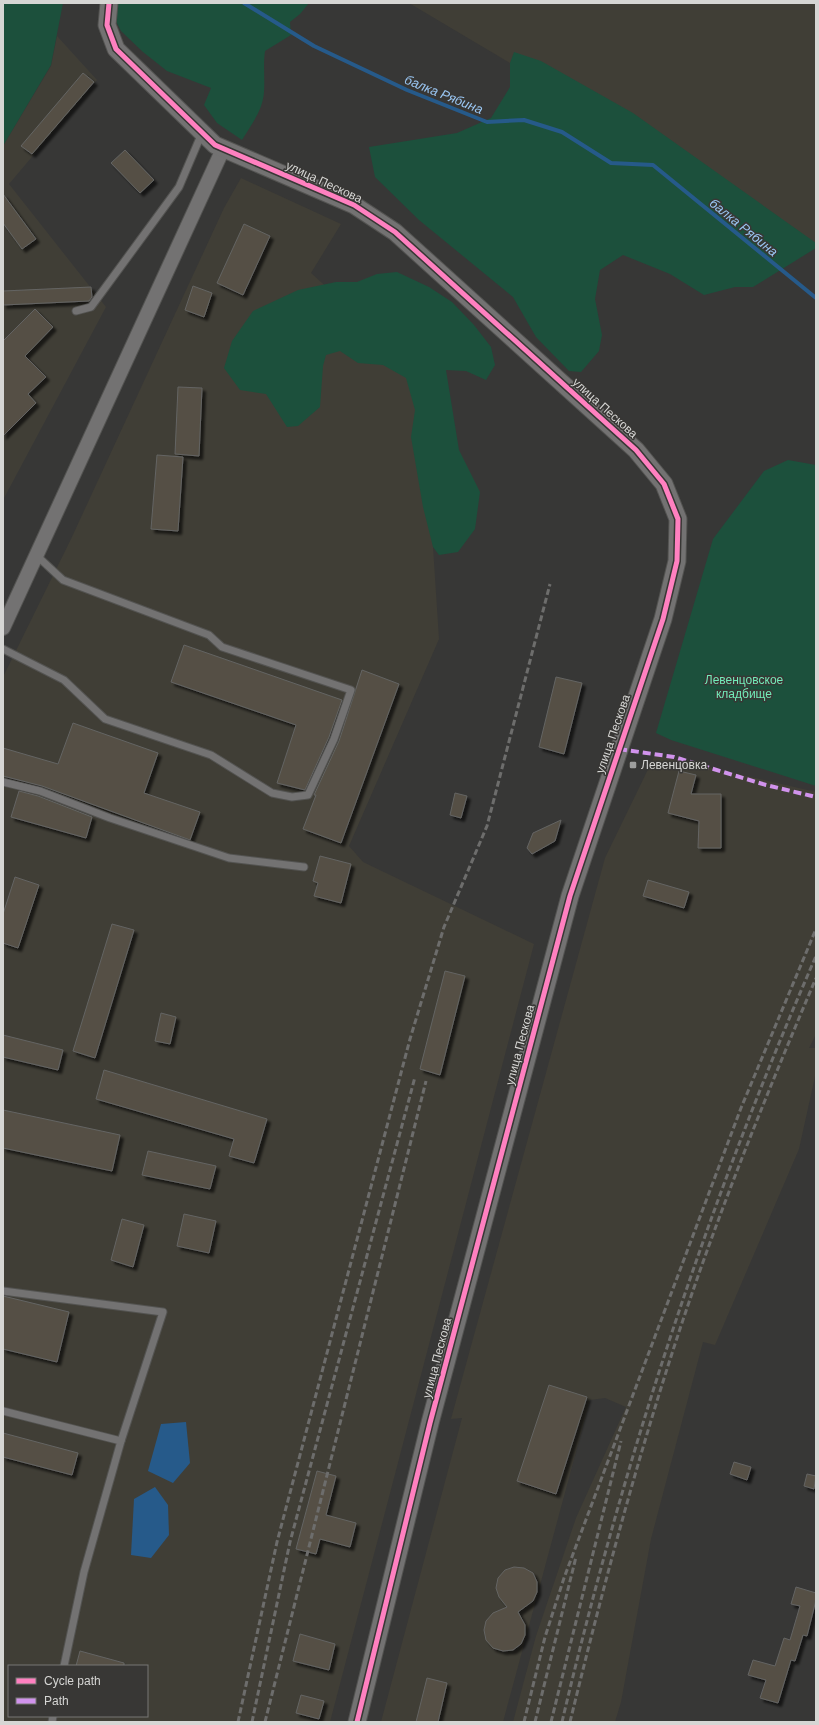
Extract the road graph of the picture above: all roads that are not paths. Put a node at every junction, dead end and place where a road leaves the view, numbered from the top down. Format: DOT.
graph roads {
  1 [pos="106,4"];
  2 [pos="202,133"];
  3 [pos="223,149"];
  4 [pos="76,311"];
  5 [pos="36,555"];
  6 [pos="3,628"];
  7 [pos="3,649"];
  8 [pos="3,782"];
  9 [pos="304,867"];
  10 [pos="3,1291"];
  11 [pos="3,1411"];
  12 [pos="121,1441"];
  13 [pos="64,1665"];
  14 [pos="357,1722"];
  1 -- 2 [label="street, улица Пескова"];
  2 -- 3 [label="street, улица Пескова"];
  2 -- 4 [label="lane"];
  3 -- 5 [label="street"];
  3 -- 14 [label="street, улица Пескова"];
  5 -- 6 [label="street"];
  5 -- 7 [label="lane"];
  8 -- 9 [label="lane"];
  10 -- 12 [label="lane"];
  11 -- 12 [label="lane"];
  12 -- 13 [label="lane"];
}
